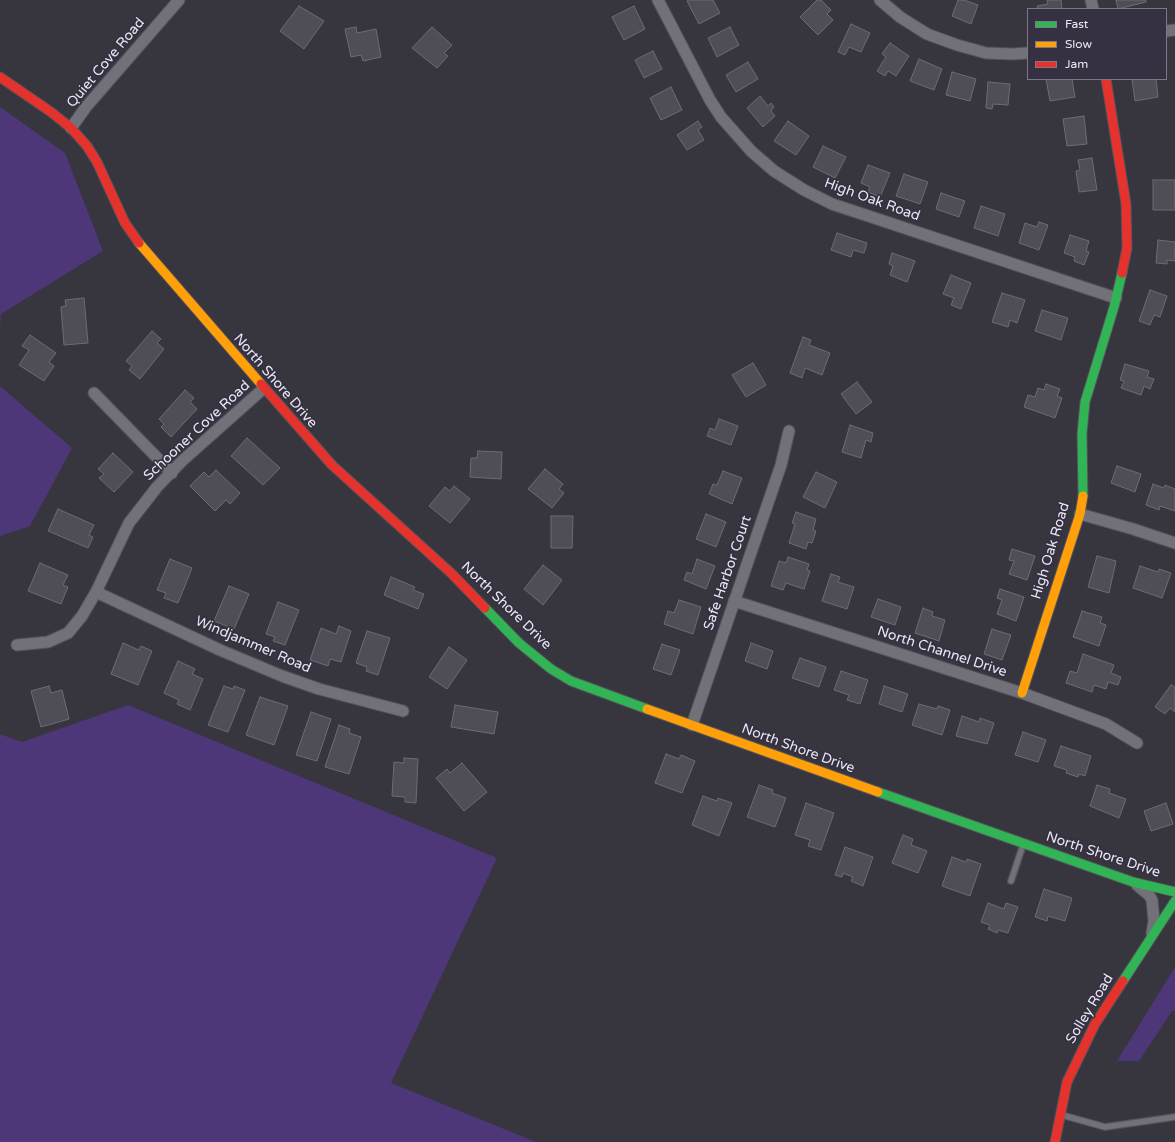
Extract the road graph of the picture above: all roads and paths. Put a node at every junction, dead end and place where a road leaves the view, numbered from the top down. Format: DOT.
graph roads {
  1 [pos="180,0"];
  2 [pos="658,0"];
  3 [pos="880,0"];
  4 [pos="1027,53"];
  5 [pos="0,77"];
  6 [pos="1106,80"];
  7 [pos="71,128"];
  8 [pos="1116,298"];
  9 [pos="263,389"];
  10 [pos="94,393"];
  11 [pos="788,431"];
  12 [pos="172,473"];
  13 [pos="1080,514"];
  14 [pos="1175,543"];
  15 [pos="96,592"];
  16 [pos="734,601"];
  17 [pos="17,645"];
  18 [pos="1022,693"];
  19 [pos="403,711"];
  20 [pos="692,725"];
  21 [pos="1137,744"];
  22 [pos="1024,844"];
  23 [pos="1011,881"];
  24 [pos="1133,882"];
  25 [pos="1175,892"];
  26 [pos="1175,901"];
  27 [pos="1151,938"];
  28 [pos="1060,1115"];
  29 [pos="1175,1117"];
  30 [pos="1055,1142"];
  1 -- 7 [label="street, Quiet Cove Road"];
  2 -- 8 [label="street, High Oak Road"];
  3 -- 4 [label="street"];
  5 -- 7 [label="street, North Shore Drive"];
  6 -- 8 [label="street, High Oak Road"];
  7 -- 9 [label="street, North Shore Drive"];
  8 -- 13 [label="street, High Oak Road"];
  9 -- 12 [label="street, Schooner Cove Road"];
  9 -- 20 [label="street, North Shore Drive"];
  10 -- 12 [label="street"];
  11 -- 16 [label="street, Safe Harbor Court"];
  12 -- 15 [label="street, Schooner Cove Road"];
  13 -- 14 [label="street"];
  13 -- 18 [label="street, High Oak Road"];
  15 -- 17 [label="street, Schooner Cove Road"];
  15 -- 19 [label="street, Windjammer Road"];
  16 -- 18 [label="street, North Channel Drive"];
  16 -- 20 [label="street, Safe Harbor Court"];
  18 -- 21 [label="street, North Channel Drive"];
  20 -- 22 [label="street, North Shore Drive"];
  22 -- 23 [label="lane"];
  22 -- 24 [label="street, North Shore Drive"];
  24 -- 25 [label="street, North Shore Drive"];
  24 -- 27 [label="street"];
  26 -- 27 [label="street, Solley Road"];
  27 -- 28 [label="street, Solley Road"];
  28 -- 29 [label="lane"];
  28 -- 30 [label="street, Solley Road"];
}
